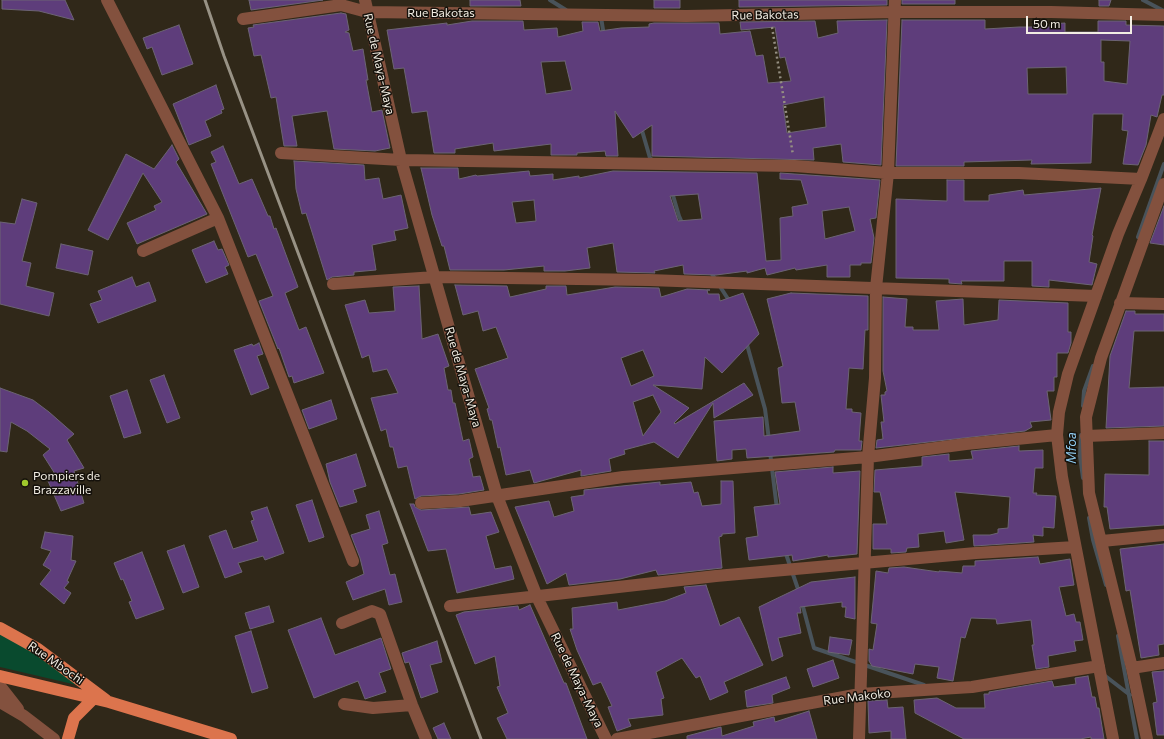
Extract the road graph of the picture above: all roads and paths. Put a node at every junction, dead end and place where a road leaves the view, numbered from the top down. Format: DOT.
graph roads {
  1 [pos="107,0"];
  2 [pos="365,0"];
  3 [pos="896,6"];
  4 [pos="367,12"];
  5 [pos="770,15"];
  6 [pos="1164,15"];
  7 [pos="243,19"];
  8 [pos="1164,119"];
  9 [pos="281,153"];
  10 [pos="401,160"];
  11 [pos="795,166"];
  12 [pos="888,173"];
  13 [pos="1141,179"];
  14 [pos="1164,184"];
  15 [pos="218,218"];
  16 [pos="143,252"];
  17 [pos="435,277"];
  18 [pos="333,284"];
  19 [pos="876,288"];
  20 [pos="1096,296"];
  21 [pos="1120,303"];
  22 [pos="1164,304"];
  23 [pos="1164,434"];
  24 [pos="1057,436"];
  25 [pos="1086,436"];
  26 [pos="868,457"];
  27 [pos="497,496"];
  28 [pos="421,503"];
  29 [pos="1164,535"];
  30 [pos="1102,541"];
  31 [pos="1075,547"];
  32 [pos="353,561"];
  33 [pos="864,563"];
  34 [pos="537,597"];
  35 [pos="450,606"];
  36 [pos="342,623"];
  37 [pos="0,628"];
  38 [pos="1164,663"];
  39 [pos="1099,666"];
  40 [pos="1132,668"];
  41 [pos="0,676"];
  42 [pos="0,686"];
  43 [pos="860,694"];
  44 [pos="93,699"];
  45 [pos="0,702"];
  46 [pos="109,702"];
  47 [pos="344,704"];
  48 [pos="412,705"];
  49 [pos="24,716"];
  50 [pos="54,739"];
  51 [pos="68,739"];
  52 [pos="232,739"];
  53 [pos="426,739"];
  54 [pos="606,739"];
  55 [pos="617,739"];
  56 [pos="858,739"];
  57 [pos="1113,739"];
  58 [pos="1147,739"];
  1 -- 15 [label="street"];
  2 -- 4 [label="street, Rue de Maya-Maya"];
  3 -- 5 [label="street, Rue Bakotas"];
  3 -- 6 [label="street, Rue Bakotas"];
  3 -- 12 [label="street"];
  4 -- 5 [label="street, Rue Bakotas"];
  4 -- 7 [label="street, Rue Bakotas"];
  4 -- 10 [label="street, Rue de Maya-Maya"];
  5 -- 11 [label="path"];
  8 -- 13 [label="street"];
  9 -- 10 [label="street"];
  10 -- 11 [label="street"];
  10 -- 17 [label="street, Rue de Maya-Maya"];
  11 -- 12 [label="street"];
  12 -- 13 [label="street"];
  12 -- 19 [label="street"];
  13 -- 20 [label="street"];
  14 -- 21 [label="street"];
  15 -- 16 [label="street"];
  15 -- 32 [label="street"];
  17 -- 18 [label="street"];
  17 -- 19 [label="street"];
  17 -- 27 [label="street, Rue de Maya-Maya"];
  19 -- 20 [label="street"];
  19 -- 26 [label="street"];
  20 -- 24 [label="street"];
  21 -- 22 [label="street"];
  21 -- 25 [label="street"];
  23 -- 25 [label="street"];
  24 -- 26 [label="street"];
  24 -- 31 [label="street"];
  25 -- 30 [label="street"];
  26 -- 27 [label="street"];
  26 -- 33 [label="street"];
  27 -- 28 [label="street"];
  27 -- 34 [label="street, Rue de Maya-Maya"];
  29 -- 30 [label="street"];
  30 -- 40 [label="street"];
  31 -- 33 [label="street"];
  31 -- 39 [label="street"];
  33 -- 34 [label="street"];
  33 -- 43 [label="street"];
  34 -- 35 [label="street"];
  34 -- 54 [label="street, Rue de Maya-Maya"];
  36 -- 48 [label="street"];
  37 -- 46 [label="main road, Rue Mbochi"];
  38 -- 40 [label="street"];
  39 -- 43 [label="street, Rue Makoko"];
  39 -- 57 [label="street"];
  40 -- 58 [label="street"];
  41 -- 44 [label="main road, Rue Mbochi"];
  42 -- 49 [label="street"];
  43 -- 55 [label="street, Rue Makoko"];
  43 -- 56 [label="street"];
  44 -- 46 [label="main road, Rue Mbochi"];
  44 -- 51 [label="main road"];
  45 -- 49 [label="street"];
  46 -- 52 [label="main road, Rue Mbochi"];
  47 -- 48 [label="street"];
  48 -- 53 [label="street"];
  49 -- 50 [label="street"];
}
